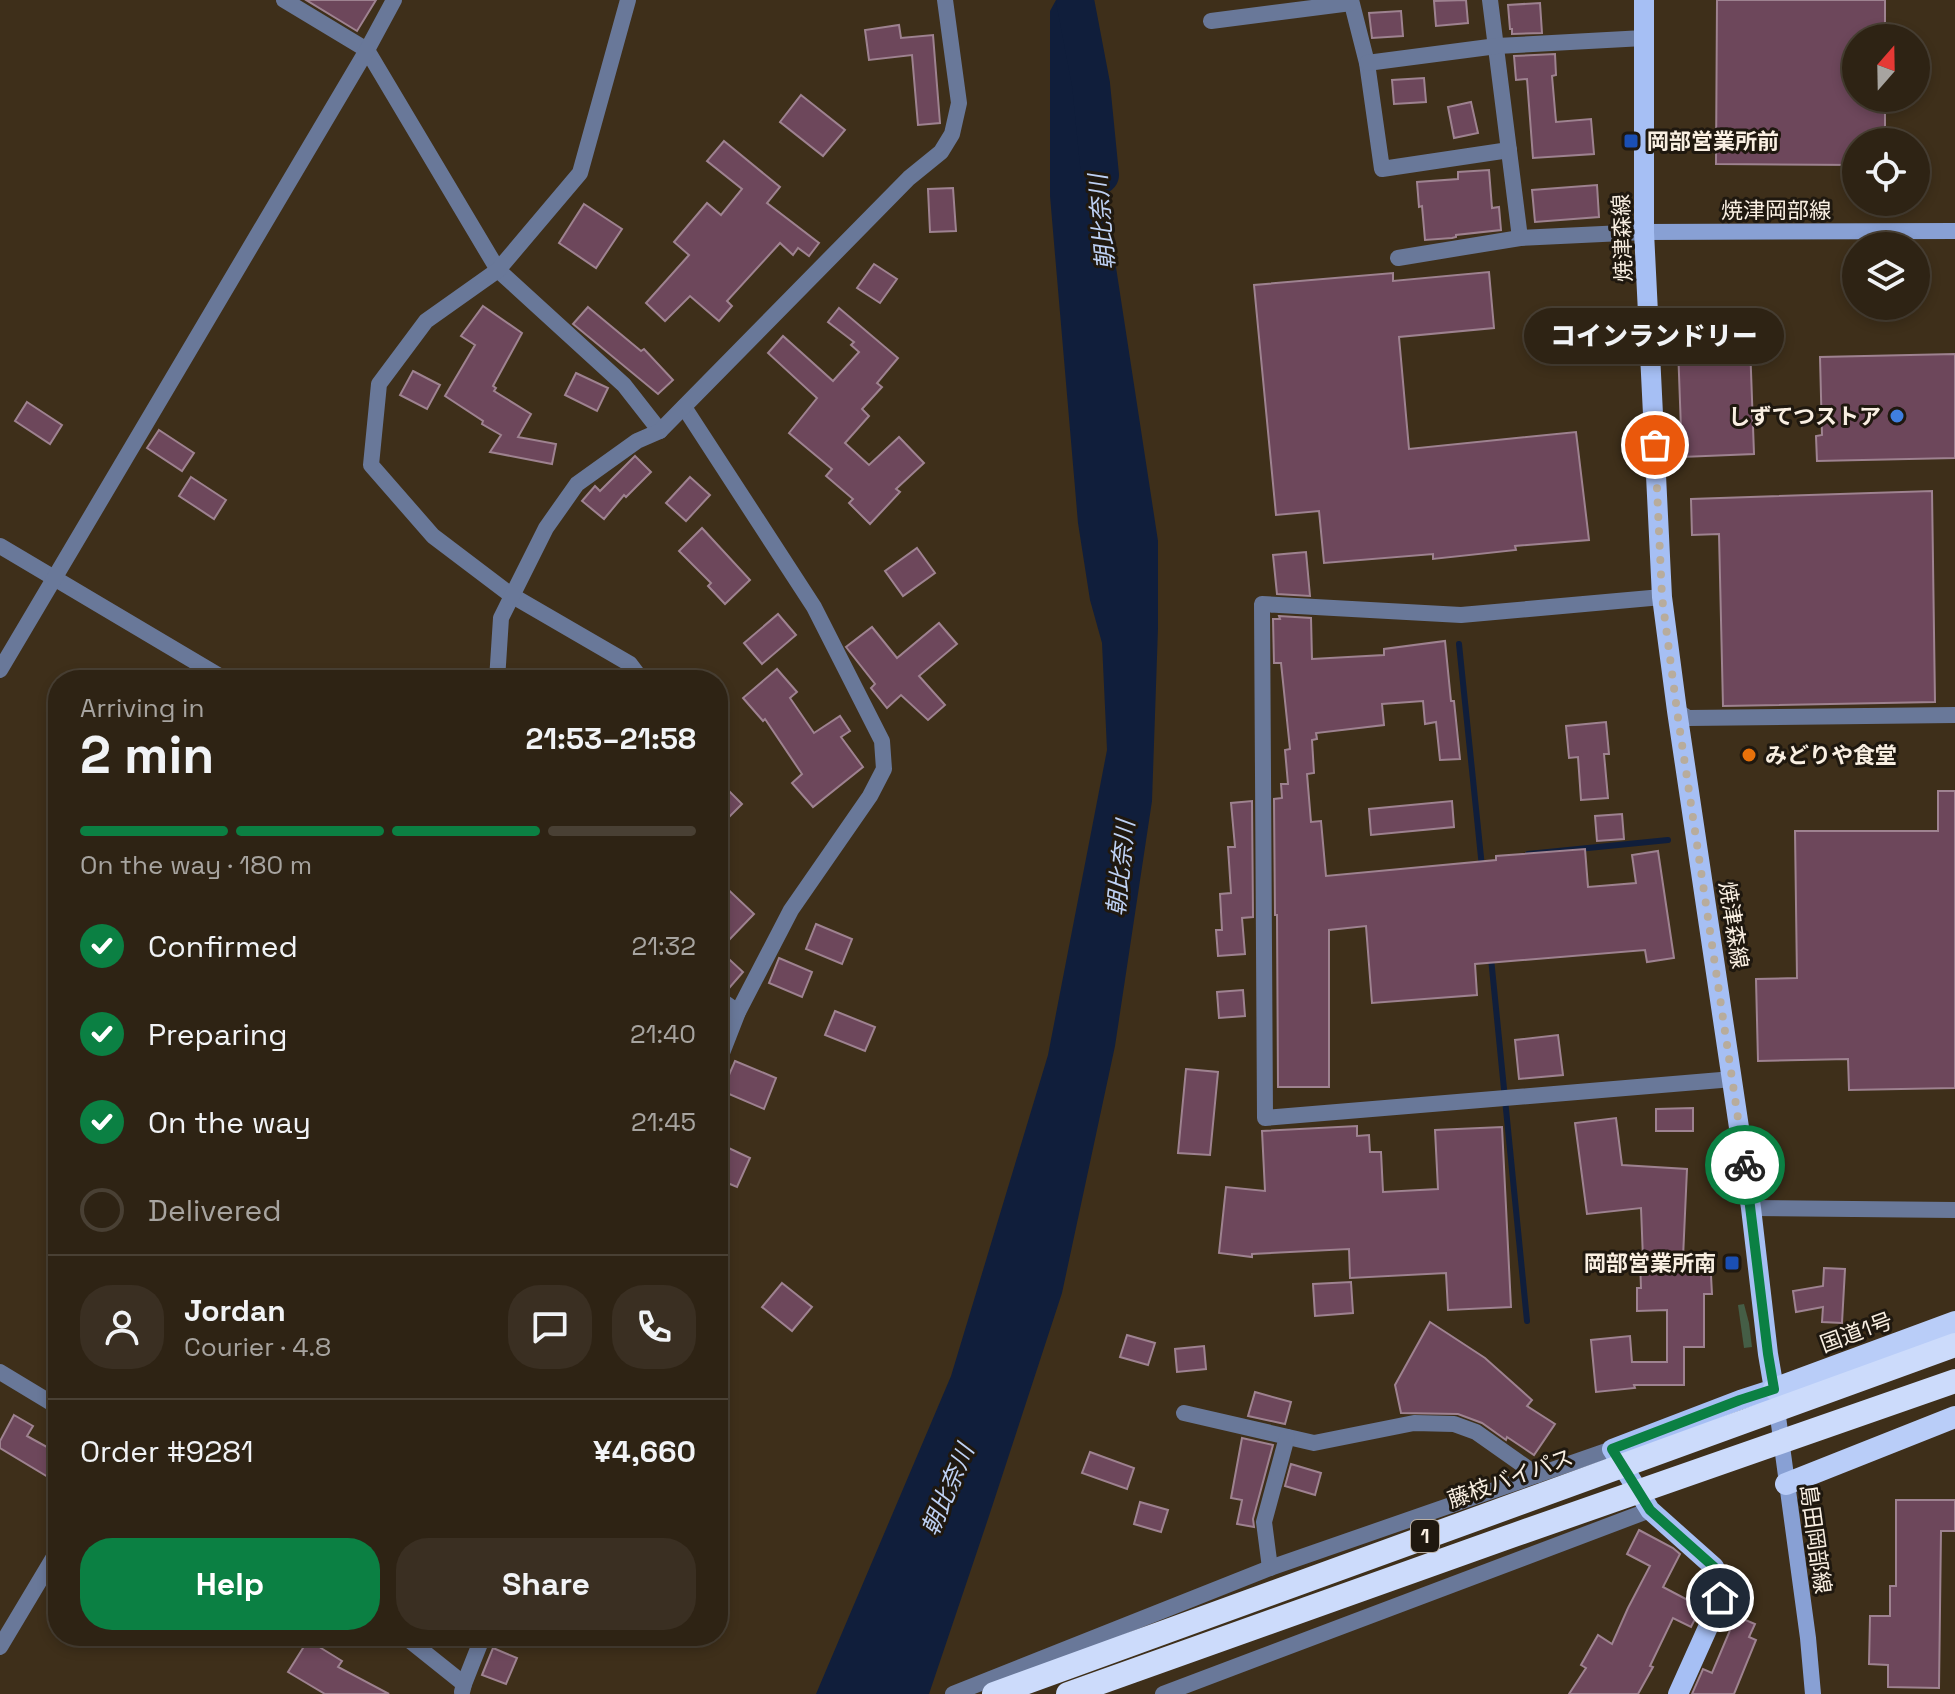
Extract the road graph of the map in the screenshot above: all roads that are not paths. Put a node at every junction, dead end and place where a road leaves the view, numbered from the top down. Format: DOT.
graph roads {
  1 [pos="284,0"];
  2 [pos="394,0"];
  3 [pos="628,0"];
  4 [pos="945,0"];
  5 [pos="1490,0"];
  6 [pos="1644,0"];
  7 [pos="1351,2"];
  8 [pos="1211,21"];
  9 [pos="1644,38"];
  10 [pos="1497,46"];
  11 [pos="367,50"];
  12 [pos="1367,63"];
  13 [pos="1509,150"];
  14 [pos="1955,231"];
  15 [pos="1644,232"];
  16 [pos="1520,238"];
  17 [pos="1398,258"];
  18 [pos="498,270"];
  19 [pos="684,407"];
  20 [pos="660,431"];
  21 [pos="0,546"];
  22 [pos="55,579"];
  23 [pos="511,595"];
  24 [pos="1662,597"];
  25 [pos="0,670"];
  26 [pos="209,670"];
  27 [pos="498,670"];
  28 [pos="634,670"];
  29 [pos="1677,711"];
  30 [pos="1955,715"];
  31 [pos="728,1005"];
  32 [pos="738,1012"];
  33 [pos="728,1038"];
  34 [pos="1733,1079"];
  35 [pos="1751,1208"];
  36 [pos="1955,1210"];
  37 [pos="1955,1322"];
  38 [pos="1955,1345"];
  39 [pos="0,1372"];
  40 [pos="1955,1381"];
  41 [pos="1774,1389"];
  42 [pos="48,1401"];
  43 [pos="1184,1413"];
  44 [pos="1955,1417"];
  45 [pos="1287,1437"];
  46 [pos="1612,1449"];
  47 [pos="1537,1475"];
  48 [pos="1786,1484"];
  49 [pos="1650,1510"];
  50 [pos="48,1567"];
  51 [pos="1270,1568"];
  52 [pos="415,1646"];
  53 [pos="479,1646"];
  54 [pos="0,1647"];
  55 [pos="463,1689"];
  56 [pos="953,1694"];
  57 [pos="994,1694"];
  58 [pos="1068,1694"];
  59 [pos="1163,1694"];
  60 [pos="1678,1694"];
  61 [pos="1813,1694"];
  1 -- 11 [label="street"];
  2 -- 11 [label="street"];
  3 -- 18 [label="street"];
  4 -- 19 [label="street"];
  5 -- 10 [label="street"];
  6 -- 9 [label="main road, 焼津森線"];
  7 -- 8 [label="street"];
  7 -- 12 [label="street"];
  9 -- 10 [label="street"];
  9 -- 15 [label="main road, 焼津森線"];
  10 -- 12 [label="street"];
  10 -- 13 [label="street"];
  11 -- 18 [label="street"];
  11 -- 22 [label="street"];
  12 -- 13 [label="street"];
  13 -- 16 [label="street"];
  14 -- 15 [label="main road, 焼津岡部線"];
  15 -- 16 [label="street"];
  15 -- 24 [label="main road, 焼津森線"];
  16 -- 17 [label="street"];
  18 -- 20 [label="street"];
  18 -- 23 [label="street"];
  19 -- 20 [label="street"];
  19 -- 32 [label="street"];
  20 -- 23 [label="street"];
  21 -- 22 [label="street"];
  22 -- 25 [label="street"];
  22 -- 26 [label="street"];
  23 -- 27 [label="street"];
  23 -- 28 [label="street"];
  24 -- 29 [label="main road, 焼津森線"];
  24 -- 34 [label="street"];
  29 -- 30 [label="street"];
  29 -- 34 [label="main road, 焼津森線"];
  31 -- 32 [label="street"];
  32 -- 33 [label="street"];
  34 -- 35 [label="main road, 焼津森線"];
  35 -- 36 [label="street"];
  35 -- 41 [label="main road, 焼津森線"];
  37 -- 41 [label="highway, 国道1号"];
  38 -- 57 [label="highway, 藤枝バイパス / 1"];
  39 -- 42 [label="street"];
  40 -- 58 [label="highway, 1"];
  41 -- 46 [label="main road"];
  41 -- 48 [label="main road, 島田岡部線"];
  43 -- 45 [label="street"];
  44 -- 48 [label="highway"];
  45 -- 47 [label="street"];
  45 -- 51 [label="street"];
  46 -- 47 [label="street"];
  46 -- 49 [label="main road"];
  47 -- 51 [label="street"];
  48 -- 61 [label="main road, 島田岡部線"];
  49 -- 59 [label="street"];
  49 -- 60 [label="main road"];
  50 -- 54 [label="street"];
  51 -- 56 [label="street"];
  52 -- 55 [label="street"];
  53 -- 55 [label="street"];
}
